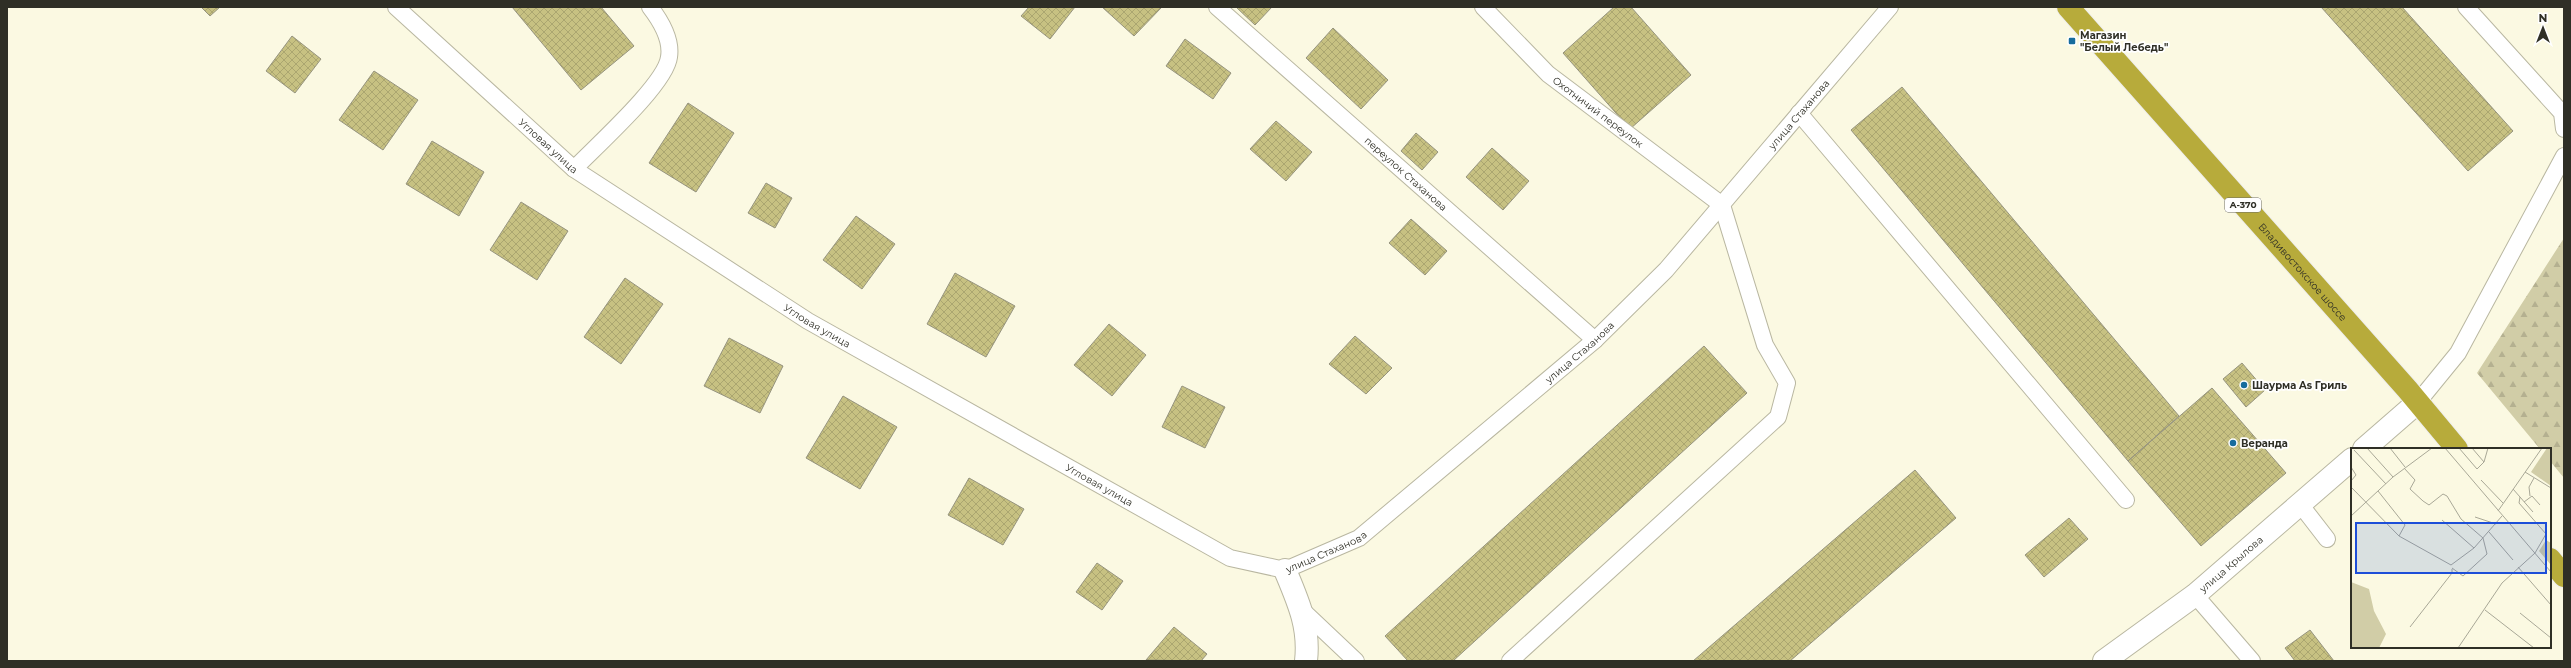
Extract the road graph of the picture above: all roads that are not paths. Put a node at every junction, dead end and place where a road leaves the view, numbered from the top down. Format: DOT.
graph roads {
  1 [pos="396,7"];
  2 [pos="650,7"];
  3 [pos="1217,7"];
  4 [pos="1483,7"];
  5 [pos="1890,7"];
  6 [pos="2068,7"];
  7 [pos="2466,7"];
  8 [pos="1799,113"];
  9 [pos="2564,129"];
  10 [pos="2564,156"];
  11 [pos="574,169"];
  12 [pos="1722,205"];
  13 [pos="1595,340"];
  14 [pos="2418,402"];
  15 [pos="2365,448"];
  16 [pos="2456,448"];
  17 [pos="2351,460"];
  18 [pos="2126,500"];
  19 [pos="2300,504"];
  20 [pos="2327,539"];
  21 [pos="2551,560"];
  22 [pos="1285,570"];
  23 [pos="2564,576"];
  24 [pos="2195,595"];
  25 [pos="1302,610"];
  26 [pos="1306,661"];
  27 [pos="1356,661"];
  28 [pos="1510,661"];
  29 [pos="2104,661"];
  30 [pos="2252,661"];
  1 -- 11 [label="lane, Угловая улица"];
  2 -- 11 [label="lane"];
  3 -- 13 [label="lane, переулок Стаханова"];
  4 -- 12 [label="lane, Охотничий переулок"];
  5 -- 8 [label="lane, улица Стаханова"];
  6 -- 14 [label="highway, Владивостокское шоссе / А-370"];
  7 -- 9 [label="lane"];
  8 -- 12 [label="lane, улица Стаханова"];
  8 -- 18 [label="lane"];
  10 -- 14 [label="lane"];
  11 -- 22 [label="lane, Угловая улица"];
  12 -- 13 [label="lane, улица Стаханова"];
  12 -- 28 [label="lane"];
  13 -- 22 [label="lane, улица Стаханова"];
  14 -- 15 [label="street"];
  14 -- 16 [label="highway, Владивостокское шоссе / А-370"];
  17 -- 19 [label="street, улица Крылова"];
  19 -- 20 [label="lane"];
  19 -- 24 [label="street, улица Крылова"];
  21 -- 23 [label="highway"];
  22 -- 25 [label="street, улица Стаханова"];
  24 -- 29 [label="street, улица Крылова"];
  24 -- 30 [label="lane"];
  25 -- 26 [label="street, улица Стаханова"];
  25 -- 27 [label="lane"];
}
